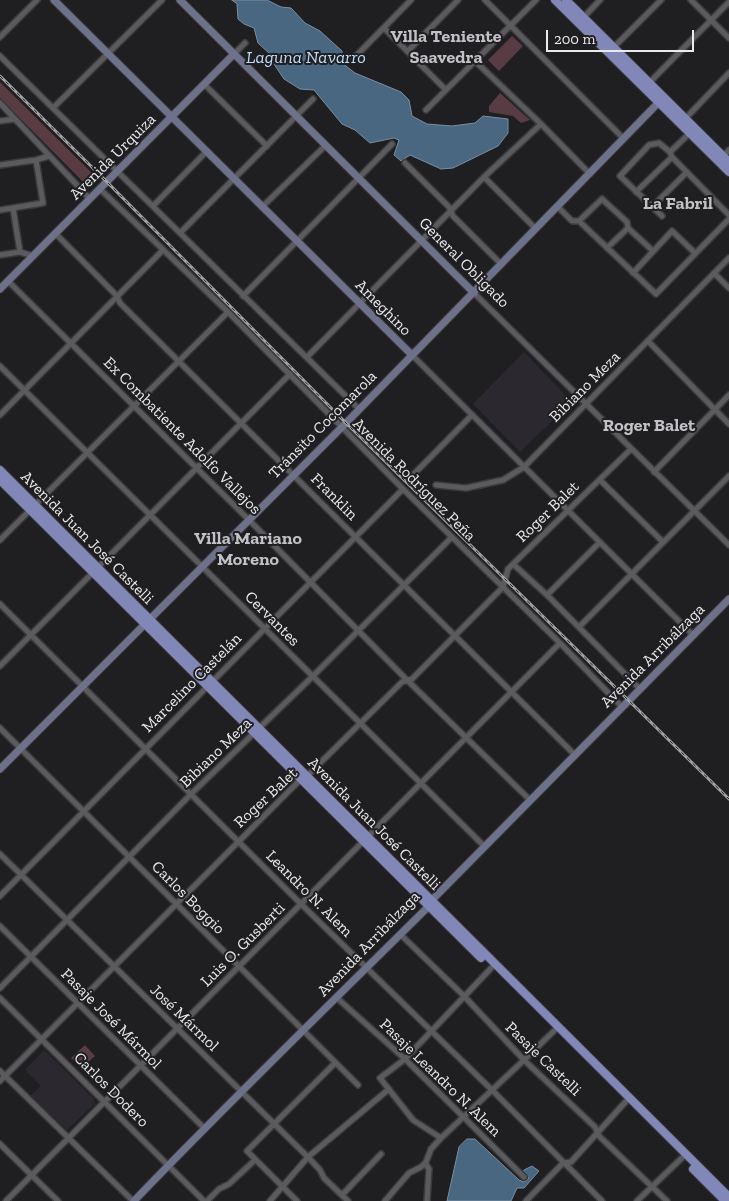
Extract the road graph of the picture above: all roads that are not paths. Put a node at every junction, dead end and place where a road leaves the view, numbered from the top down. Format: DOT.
graph roads {
  1 [pos="37,0"];
  2 [pos="54,0"];
  3 [pos="162,0"];
  4 [pos="180,0"];
  5 [pos="411,0"];
  6 [pos="458,0"];
  7 [pos="484,0"];
  8 [pos="536,0"];
  9 [pos="555,0"];
  10 [pos="566,0"];
  11 [pos="600,0"];
  12 [pos="661,0"];
  13 [pos="691,0"];
  14 [pos="729,2"];
  15 [pos="580,20"];
  16 [pos="711,20"];
  17 [pos="510,26"];
  18 [pos="384,28"];
  19 [pos="0,37"];
  20 [pos="729,38"];
  21 [pos="245,43"];
  22 [pos="611,50"];
  23 [pos="408,51"];
  24 [pos="108,53"];
  25 [pos="234,54"];
  26 [pos="0,56"];
  27 [pos="354,58"];
  28 [pos="475,61"];
  29 [pos="729,74"];
  30 [pos="204,84"];
  31 [pos="646,86"];
  32 [pos="446,90"];
  33 [pos="313,99"];
  34 [pos="661,101"];
  35 [pos="0,103"];
  36 [pos="52,108"];
  37 [pos="426,110"];
  38 [pos="297,116"];
  39 [pos="171,118"];
  40 [pos="15,119"];
  41 [pos="0,121"];
  42 [pos="683,122"];
  43 [pos="541,124"];
  44 [pos="692,131"];
  45 [pos="624,139"];
  46 [pos="392,144"];
  47 [pos="267,146"];
  48 [pos="325,146"];
  49 [pos="206,152"];
  50 [pos="671,155"];
  51 [pos="49,156"];
  52 [pos="725,158"];
  53 [pos="36,160"];
  54 [pos="405,163"];
  55 [pos="0,165"];
  56 [pos="118,171"];
  57 [pos="687,172"];
  58 [pos="729,172"];
  59 [pos="590,174"];
  60 [pos="484,177"];
  61 [pos="359,179"];
  62 [pos="234,180"];
  63 [pos="100,189"];
  64 [pos="636,192"];
  65 [pos="90,199"];
  66 [pos="153,206"];
  67 [pos="262,207"];
  68 [pos="558,207"];
  69 [pos="652,207"];
  70 [pos="13,208"];
  71 [pos="0,210"];
  72 [pos="451,211"];
  73 [pos="662,216"];
  74 [pos="729,217"];
  75 [pos="579,221"];
  76 [pos="628,228"];
  77 [pos="536,229"];
  78 [pos="180,233"];
  79 [pos="56,234"];
  80 [pos="297,241"];
  81 [pos="422,241"];
  82 [pos="607,248"];
  83 [pos="163,250"];
  84 [pos="20,252"];
  85 [pos="653,252"];
  86 [pos="695,253"];
  87 [pos="0,255"];
  88 [pos="33,256"];
  89 [pos="729,258"];
  90 [pos="501,264"];
  91 [pos="633,273"];
  92 [pos="714,273"];
  93 [pos="8,281"];
  94 [pos="729,288"];
  95 [pos="0,289"];
  96 [pos="474,293"];
  97 [pos="117,296"];
  98 [pos="243,296"];
  99 [pos="360,304"];
  100 [pos="228,312"];
  101 [pos="648,341"];
  102 [pos="71,344"];
  103 [pos="412,355"];
  104 [pos="307,357"];
  105 [pos="179,360"];
  106 [pos="0,366"];
  107 [pos="290,374"];
  108 [pos="24,390"];
  109 [pos="729,395"];
  110 [pos="586,404"];
  111 [pos="134,406"];
  112 [pos="359,409"];
  113 [pos="715,410"];
  114 [pos="0,415"];
  115 [pos="472,415"];
  116 [pos="241,423"];
  117 [pos="729,424"];
  118 [pos="342,426"];
  119 [pos="631,450"];
  120 [pos="88,453"];
  121 [pos="524,466"];
  122 [pos="195,468"];
  123 [pos="0,470"];
  124 [pos="654,472"];
  125 [pos="294,474"];
  126 [pos="729,476"];
  127 [pos="410,478"];
  128 [pos="0,480"];
  129 [pos="600,480"];
  130 [pos="436,485"];
  131 [pos="403,489"];
  132 [pos="32,508"];
  133 [pos="568,510"];
  134 [pos="694,510"];
  135 [pos="149,515"];
  136 [pos="248,519"];
  137 [pos="356,537"];
  138 [pos="452,537"];
  139 [pos="0,540"];
  140 [pos="600,542"];
  141 [pos="663,542"];
  142 [pos="729,545"];
  143 [pos="512,564"];
  144 [pos="202,566"];
  145 [pos="96,569"];
  146 [pos="632,574"];
  147 [pos="311,583"];
  148 [pos="404,584"];
  149 [pos="503,587"];
  150 [pos="547,595"];
  151 [pos="729,599"];
  152 [pos="0,604"];
  153 [pos="148,622"];
  154 [pos="579,627"];
  155 [pos="264,629"];
  156 [pos="358,630"];
  157 [pos="31,635"];
  158 [pos="693,635"];
  159 [pos="455,636"];
  160 [pos="560,643"];
  161 [pos="0,666"];
  162 [pos="312,677"];
  163 [pos="407,680"];
  164 [pos="210,684"];
  165 [pos="82,687"];
  166 [pos="640,689"];
  167 [pos="512,692"];
  168 [pos="622,707"];
  169 [pos="359,724"];
  170 [pos="0,728"];
  171 [pos="256,730"];
  172 [pos="468,738"];
  173 [pos="21,748"];
  174 [pos="145,748"];
  175 [pos="575,755"];
  176 [pos="0,769"];
  177 [pos="304,778"];
  178 [pos="421,785"];
  179 [pos="191,794"];
  180 [pos="530,800"];
  181 [pos="84,811"];
  182 [pos="366,840"];
  183 [pos="239,841"];
  184 [pos="484,846"];
  185 [pos="0,854"];
  186 [pos="130,858"];
  187 [pos="21,875"];
  188 [pos="0,896"];
  189 [pos="430,903"];
  190 [pos="177,904"];
  191 [pos="301,904"];
  192 [pos="68,920"];
  193 [pos="0,926"];
  194 [pos="400,934"];
  195 [pos="31,957"];
  196 [pos="493,966"];
  197 [pos="115,967"];
  198 [pos="239,967"];
  199 [pos="366,969"];
  200 [pos="0,988"];
  201 [pos="464,996"];
  202 [pos="0,998"];
  203 [pos="337,998"];
  204 [pos="78,1003"];
  205 [pos="556,1028"];
  206 [pos="177,1029"];
  207 [pos="303,1030"];
  208 [pos="431,1032"];
  209 [pos="41,1039"];
  210 [pos="405,1059"];
  211 [pos="524,1060"];
  212 [pos="335,1063"];
  213 [pos="140,1066"];
  214 [pos="0,1071"];
  215 [pos="5,1076"];
  216 [pos="0,1082"];
  217 [pos="358,1085"];
  218 [pos="389,1089"];
  219 [pos="492,1090"];
  220 [pos="242,1092"];
  221 [pos="627,1100"];
  222 [pos="104,1101"];
  223 [pos="463,1116"];
  224 [pos="275,1124"];
  225 [pos="205,1130"];
  226 [pos="596,1132"];
  227 [pos="440,1138"];
  228 [pos="68,1139"];
  229 [pos="0,1144"];
  230 [pos="381,1154"];
  231 [pos="684,1156"];
  232 [pos="308,1157"];
  233 [pos="255,1160"];
  234 [pos="563,1163"];
  235 [pos="425,1164"];
  236 [pos="168,1166"];
  237 [pos="32,1176"];
  238 [pos="524,1177"];
  239 [pos="653,1186"];
  240 [pos="283,1188"];
  241 [pos="342,1195"];
  242 [pos="729,1197"];
  243 [pos="6,1201"];
  244 [pos="58,1201"];
  245 [pos="133,1201"];
  246 [pos="205,1201"];
  247 [pos="270,1201"];
  248 [pos="297,1201"];
  249 [pos="348,1201"];
  250 [pos="385,1201"];
  251 [pos="427,1201"];
  252 [pos="526,1201"];
  253 [pos="602,1201"];
  254 [pos="637,1201"];
  255 [pos="667,1201"];
  256 [pos="725,1201"];
  1 -- 19 [label="street"];
  2 -- 24 [label="street, Ameghino"];
  3 -- 24 [label="street"];
  4 -- 25 [label="street, General Obligado"];
  5 -- 18 [label="street"];
  6 -- 23 [label="street"];
  7 -- 17 [label="street"];
  8 -- 17 [label="street"];
  9 -- 15 [label="main road"];
  10 -- 15 [label="main road"];
  11 -- 15 [label="street"];
  12 -- 22 [label="street"];
  13 -- 16 [label="street"];
  14 -- 16 [label="street"];
  15 -- 22 [label="main road"];
  16 -- 20 [label="street"];
  16 -- 31 [label="street"];
  17 -- 28 [label="street"];
  17 -- 45 [label="street"];
  18 -- 23 [label="street"];
  18 -- 27 [label="street"];
  21 -- 25 [label="street, Avenida Urquiza"];
  22 -- 31 [label="main road"];
  23 -- 32 [label="street"];
  24 -- 36 [label="street"];
  24 -- 39 [label="street, Ameghino"];
  25 -- 30 [label="street, Avenida Urquiza"];
  25 -- 38 [label="street, General Obligado"];
  26 -- 36 [label="street, Avenida Rodríguez Peña"];
  28 -- 32 [label="street"];
  28 -- 43 [label="street"];
  29 -- 42 [label="street"];
  30 -- 39 [label="street, Avenida Urquiza"];
  30 -- 47 [label="street"];
  31 -- 34 [label="main road"];
  32 -- 37 [label="street"];
  33 -- 38 [label="street"];
  34 -- 42 [label="main road"];
  34 -- 45 [label="street, Tránsito Cocomarola"];
  35 -- 40 [label="street"];
  36 -- 56 [label="street, Avenida Rodríguez Peña"];
  38 -- 47 [label="street"];
  38 -- 48 [label="street, General Obligado"];
  39 -- 49 [label="street, Ameghino"];
  39 -- 56 [label="street, Avenida Urquiza"];
  40 -- 41 [label="street"];
  40 -- 51 [label="street"];
  42 -- 44 [label="main road"];
  43 -- 59 [label="street"];
  43 -- 60 [label="street"];
  44 -- 50 [label="street"];
  44 -- 52 [label="main road"];
  45 -- 59 [label="street, Tránsito Cocomarola"];
  46 -- 61 [label="street"];
  47 -- 62 [label="street"];
  48 -- 61 [label="street, General Obligado"];
  48 -- 67 [label="street"];
  49 -- 62 [label="street, Ameghino"];
  49 -- 66 [label="street"];
  50 -- 57 [label="street"];
  50 -- 64 [label="street"];
  50 -- 64 [label="street"];
  51 -- 53 [label="street"];
  51 -- 65 [label="street"];
  52 -- 58 [label="main road"];
  53 -- 55 [label="street"];
  53 -- 70 [label="street"];
  54 -- 72 [label="street"];
  56 -- 63 [label="street, Avenida Urquiza"];
  56 -- 66 [label="street, Avenida Rodríguez Peña"];
  57 -- 69 [label="street"];
  57 -- 74 [label="street"];
  59 -- 68 [label="street, Tránsito Cocomarola"];
  60 -- 72 [label="street"];
  60 -- 77 [label="street"];
  61 -- 80 [label="street"];
  61 -- 81 [label="street, General Obligado"];
  62 -- 67 [label="street, Ameghino"];
  62 -- 78 [label="street"];
  63 -- 65 [label="street, Avenida Urquiza"];
  63 -- 83 [label="street, Avenida Rodríguez Peña"];
  64 -- 69 [label="street"];
  65 -- 79 [label="street, Avenida Urquiza"];
  66 -- 78 [label="street, Avenida Rodríguez Peña"];
  67 -- 80 [label="street, Ameghino"];
  68 -- 75 [label="street"];
  68 -- 77 [label="street, Tránsito Cocomarola"];
  69 -- 73 [label="street"];
  70 -- 71 [label="street"];
  70 -- 84 [label="street"];
  72 -- 81 [label="street"];
  72 -- 90 [label="street"];
  74 -- 86 [label="street"];
  75 -- 76 [label="street"];
  75 -- 82 [label="street"];
  76 -- 82 [label="street"];
  76 -- 85 [label="street"];
  77 -- 90 [label="street, Tránsito Cocomarola"];
  78 -- 98 [label="street, Avenida Rodríguez Peña"];
  79 -- 88 [label="street, Avenida Urquiza"];
  79 -- 97 [label="street, Franklin"];
  80 -- 98 [label="street"];
  80 -- 99 [label="street, Ameghino"];
  81 -- 96 [label="street, General Obligado"];
  81 -- 99 [label="street"];
  82 -- 91 [label="street"];
  83 -- 97 [label="street"];
  83 -- 100 [label="street, Avenida Rodríguez Peña"];
  84 -- 87 [label="street"];
  84 -- 88 [label="street"];
  85 -- 86 [label="street"];
  85 -- 91 [label="street"];
  86 -- 91 [label="street"];
  88 -- 93 [label="street, Avenida Urquiza"];
  89 -- 92 [label="street, Bibiano Meza"];
  90 -- 96 [label="street, Tránsito Cocomarola"];
  92 -- 94 [label="street"];
  92 -- 101 [label="street, Bibiano Meza"];
  93 -- 95 [label="street, Avenida Urquiza"];
  93 -- 102 [label="street, Ex Combatiente Adolfo Vallejos"];
  96 -- 103 [label="street, Tránsito Cocomarola"];
  96 -- 110 [label="street, General Obligado"];
  97 -- 102 [label="street"];
  97 -- 105 [label="street, Franklin"];
  98 -- 104 [label="street, Avenida Rodríguez Peña"];
  99 -- 103 [label="street, Ameghino"];
  99 -- 104 [label="street"];
  100 -- 105 [label="street"];
  100 -- 107 [label="street, Avenida Rodríguez Peña"];
  101 -- 110 [label="street, Bibiano Meza"];
  101 -- 113 [label="street"];
  102 -- 108 [label="street"];
  102 -- 111 [label="street, Ex Combatiente Adolfo Vallejos"];
  103 -- 112 [label="street, Tránsito Cocomarola"];
  103 -- 115 [label="street, Ameghino"];
  104 -- 112 [label="street, Avenida Rodríguez Peña"];
  105 -- 111 [label="street"];
  105 -- 116 [label="street, Franklin"];
  106 -- 108 [label="street, Cervantes"];
  107 -- 116 [label="street"];
  107 -- 118 [label="street, Avenida Rodríguez Peña"];
  108 -- 114 [label="street"];
  108 -- 120 [label="street, Cervantes"];
  109 -- 113 [label="street"];
  110 -- 119 [label="street, General Obligado"];
  110 -- 121 [label="street, Bibiano Meza"];
  111 -- 120 [label="street"];
  111 -- 122 [label="street, Ex Combatiente Adolfo Vallejos"];
  112 -- 118 [label="street, Tránsito Cocomarola"];
  113 -- 117 [label="street"];
  113 -- 124 [label="street"];
  115 -- 121 [label="street, Ameghino"];
  115 -- 127 [label="street"];
  116 -- 122 [label="street"];
  116 -- 125 [label="street, Franklin"];
  118 -- 125 [label="street, Tránsito Cocomarola"];
  118 -- 131 [label="street, Avenida Rodríguez Peña"];
  119 -- 124 [label="street, General Obligado"];
  119 -- 129 [label="street, Roger Balet"];
  120 -- 132 [label="street"];
  120 -- 135 [label="street, Cervantes"];
  121 -- 130 [label="street, Bibiano Meza"];
  121 -- 133 [label="street, Ameghino"];
  122 -- 135 [label="street"];
  122 -- 136 [label="street, Ex Combatiente Adolfo Vallejos"];
  123 -- 132 [label="main road, Avenida Juan José Castelli"];
  124 -- 134 [label="street, General Obligado"];
  125 -- 136 [label="street, Tránsito Cocomarola"];
  125 -- 137 [label="street, Franklin"];
  126 -- 134 [label="street"];
  128 -- 132 [label="main road, Avenida Juan José Castelli"];
  129 -- 133 [label="street, Roger Balet"];
  129 -- 141 [label="street"];
  131 -- 137 [label="street, Marcelino Castelán"];
  131 -- 138 [label="street, Avenida Rodríguez Peña"];
  132 -- 139 [label="street"];
  132 -- 145 [label="main road, Avenida Juan José Castelli"];
  133 -- 140 [label="street, Ameghino"];
  133 -- 143 [label="street, Roger Balet"];
  134 -- 141 [label="street"];
  134 -- 142 [label="street, General Obligado"];
  135 -- 144 [label="street, Cervantes"];
  135 -- 145 [label="street"];
  136 -- 144 [label="street, Tránsito Cocomarola"];
  136 -- 147 [label="street, Ex Combatiente Adolfo Vallejos"];
  137 -- 147 [label="street, Marcelino Castelán"];
  137 -- 148 [label="street, Franklin"];
  138 -- 148 [label="street, Bibiano Meza"];
  138 -- 149 [label="street, Avenida Rodríguez Peña"];
  140 -- 146 [label="street, Ameghino"];
  140 -- 150 [label="street"];
  141 -- 146 [label="street"];
  143 -- 149 [label="street, Roger Balet"];
  143 -- 150 [label="street"];
  144 -- 153 [label="street, Tránsito Cocomarola"];
  144 -- 155 [label="street, Cervantes"];
  145 -- 153 [label="main road, Avenida Juan José Castelli"];
  145 -- 157 [label="street"];
  146 -- 154 [label="street"];
  146 -- 158 [label="street, Ameghino"];
  147 -- 155 [label="street, Marcelino Castelán"];
  147 -- 156 [label="street, Ex Combatiente Adolfo Vallejos"];
  148 -- 156 [label="street, Bibiano Meza"];
  148 -- 159 [label="street, Franklin"];
  149 -- 159 [label="street, Roger Balet"];
  149 -- 160 [label="street, Avenida Rodríguez Peña"];
  150 -- 154 [label="street"];
  151 -- 158 [label="street, Avenida Arribálzaga"];
  152 -- 157 [label="street, Leandro N. Alem"];
  153 -- 164 [label="main road, Avenida Juan José Castelli"];
  153 -- 165 [label="street, Tránsito Cocomarola"];
  154 -- 166 [label="street"];
  155 -- 162 [label="street, Cervantes"];
  155 -- 164 [label="street, Marcelino Castelán"];
  156 -- 162 [label="street, Bibiano Meza"];
  156 -- 163 [label="street, Ex Combatiente Adolfo Vallejos"];
  157 -- 161 [label="street"];
  157 -- 165 [label="street, Leandro N. Alem"];
  158 -- 166 [label="street, Avenida Arribálzaga"];
  159 -- 163 [label="street, Roger Balet"];
  159 -- 167 [label="street, Franklin"];
  160 -- 167 [label="street, Luis O. Gusberti"];
  160 -- 168 [label="street, Avenida Rodríguez Peña"];
  162 -- 169 [label="street, Cervantes"];
  162 -- 171 [label="street, Bibiano Meza"];
  163 -- 169 [label="street, Roger Balet"];
  163 -- 172 [label="street, Ex Combatiente Adolfo Vallejos"];
  164 -- 171 [label="main road, Avenida Juan José Castelli"];
  164 -- 174 [label="street, Marcelino Castelán"];
  165 -- 173 [label="street, Tránsito Cocomarola"];
  165 -- 174 [label="street, Leandro N. Alem"];
  166 -- 168 [label="street, Avenida Arribálzaga"];
  167 -- 172 [label="street, Luis O. Gusberti"];
  167 -- 175 [label="street, Franklin"];
  168 -- 175 [label="street, Avenida Arribálzaga"];
  169 -- 177 [label="street, Roger Balet"];
  169 -- 178 [label="street, Cervantes"];
  170 -- 173 [label="street, Carlos Boggio"];
  171 -- 177 [label="main road, Avenida Juan José Castelli"];
  171 -- 179 [label="street, Bibiano Meza"];
  172 -- 178 [label="street, Luis O. Gusberti"];
  172 -- 180 [label="street, Ex Combatiente Adolfo Vallejos"];
  173 -- 176 [label="street, Tránsito Cocomarola"];
  173 -- 181 [label="street, Carlos Boggio"];
  174 -- 179 [label="street, Leandro N. Alem"];
  174 -- 181 [label="street, Marcelino Castelán"];
  175 -- 180 [label="street, Avenida Arribálzaga"];
  177 -- 182 [label="main road, Avenida Juan José Castelli"];
  177 -- 183 [label="street, Roger Balet"];
  178 -- 182 [label="street, Luis O. Gusberti"];
  178 -- 184 [label="street, Cervantes"];
  179 -- 183 [label="street, Leandro N. Alem"];
  179 -- 186 [label="street, Bibiano Meza"];
  180 -- 184 [label="street, Avenida Arribálzaga"];
  181 -- 186 [label="street, Carlos Boggio"];
  181 -- 187 [label="street, Marcelino Castelán"];
  182 -- 189 [label="main road, Avenida Juan José Castelli"];
  182 -- 191 [label="street, Luis O. Gusberti"];
  183 -- 190 [label="street, Roger Balet"];
  183 -- 191 [label="street, Leandro N. Alem"];
  184 -- 189 [label="street, Avenida Arribálzaga"];
  185 -- 187 [label="street, José Mármol"];
  186 -- 190 [label="street, Carlos Boggio"];
  186 -- 192 [label="street, Bibiano Meza"];
  187 -- 188 [label="street, Marcelino Castelán"];
  187 -- 192 [label="street, José Mármol"];
  189 -- 194 [label="street, Avenida Arribálzaga"];
  189 -- 196 [label="main road, Avenida Juan José Castelli"];
  190 -- 197 [label="street, Roger Balet"];
  190 -- 198 [label="street, Carlos Boggio"];
  191 -- 198 [label="street, Luis O. Gusberti"];
  191 -- 199 [label="street, Leandro N. Alem"];
  192 -- 195 [label="street, Bibiano Meza"];
  192 -- 197 [label="street, José Mármol"];
  193 -- 195 [label="street, Pasaje José Mármol"];
  194 -- 199 [label="street, Avenida Arribálzaga"];
  194 -- 201 [label="street, Pasaje Castelli"];
  195 -- 200 [label="street, Bibiano Meza"];
  195 -- 204 [label="street, Pasaje José Mármol"];
  196 -- 201 [label="street"];
  196 -- 205 [label="main road, Avenida Juan José Castelli"];
  197 -- 204 [label="street, Roger Balet"];
  197 -- 206 [label="street, José Mármol"];
  198 -- 206 [label="street, Luis O. Gusberti"];
  198 -- 207 [label="street, Carlos Boggio"];
  199 -- 203 [label="street, Avenida Arribálzaga"];
  199 -- 208 [label="street, Leandro N. Alem"];
  201 -- 208 [label="street"];
  201 -- 211 [label="street, Pasaje Castelli"];
  202 -- 209 [label="street, Carlos Dodero"];
  203 -- 207 [label="street, Avenida Arribálzaga"];
  203 -- 210 [label="street, Pasaje Leandro N. Alem"];
  204 -- 209 [label="street, Roger Balet"];
  204 -- 213 [label="street, Pasaje José Mármol"];
  205 -- 211 [label="street"];
  205 -- 221 [label="main road, Avenida Juan José Castelli"];
  206 -- 213 [label="street, Luis O. Gusberti"];
  206 -- 220 [label="street, José Mármol"];
  207 -- 212 [label="street, Carlos Boggio"];
  207 -- 220 [label="street, Avenida Arribálzaga"];
  208 -- 210 [label="street"];
  208 -- 219 [label="street, Leandro N. Alem"];
  209 -- 215 [label="street, Roger Balet"];
  209 -- 222 [label="street, Carlos Dodero"];
  210 -- 218 [label="street"];
  210 -- 223 [label="street, Pasaje Leandro N. Alem"];
  211 -- 219 [label="street"];
  211 -- 226 [label="street, Pasaje Castelli"];
  212 -- 217 [label="street, Carlos Boggio"];
  212 -- 224 [label="street"];
  213 -- 222 [label="street, Luis O. Gusberti"];
  213 -- 225 [label="street, Pasaje José Mármol"];
  214 -- 215 [label="street"];
  215 -- 216 [label="street, Roger Balet"];
  215 -- 228 [label="street"];
  218 -- 227 [label="street"];
  218 -- 232 [label="street"];
  219 -- 223 [label="street"];
  219 -- 234 [label="street, Leandro N. Alem"];
  220 -- 224 [label="street, José Mármol"];
  220 -- 225 [label="street, Avenida Arribálzaga"];
  221 -- 226 [label="street"];
  221 -- 231 [label="main road, Avenida Juan José Castelli"];
  222 -- 228 [label="street, Luis O. Gusberti"];
  222 -- 236 [label="street, Carlos Dodero"];
  223 -- 227 [label="street"];
  223 -- 238 [label="street, Pasaje Leandro N. Alem"];
  224 -- 232 [label="street, José Mármol"];
  224 -- 233 [label="street"];
  225 -- 236 [label="street, Avenida Arribálzaga"];
  226 -- 234 [label="street"];
  226 -- 239 [label="street, Pasaje Castelli"];
  227 -- 235 [label="street"];
  228 -- 237 [label="street, Luis O. Gusberti"];
  228 -- 245 [label="street"];
  229 -- 237 [label="street"];
  230 -- 241 [label="street"];
  231 -- 239 [label="street"];
  231 -- 242 [label="main road, Avenida Juan José Castelli"];
  231 -- 256 [label="main road, Avenida Juan José Castelli"];
  232 -- 240 [label="street"];
  232 -- 241 [label="street, José Mármol"];
  233 -- 240 [label="street"];
  233 -- 246 [label="street"];
  234 -- 252 [label="street"];
  234 -- 253 [label="street, Leandro N. Alem"];
  235 -- 250 [label="street"];
  235 -- 251 [label="street"];
  236 -- 245 [label="street, Avenida Arribálzaga"];
  236 -- 246 [label="street, Carlos Dodero"];
  237 -- 243 [label="street, Luis O. Gusberti"];
  237 -- 244 [label="street"];
  239 -- 254 [label="street"];
  239 -- 255 [label="street, Pasaje Castelli"];
  240 -- 247 [label="street"];
  240 -- 248 [label="street"];
  241 -- 249 [label="street, José Mármol"];
}
